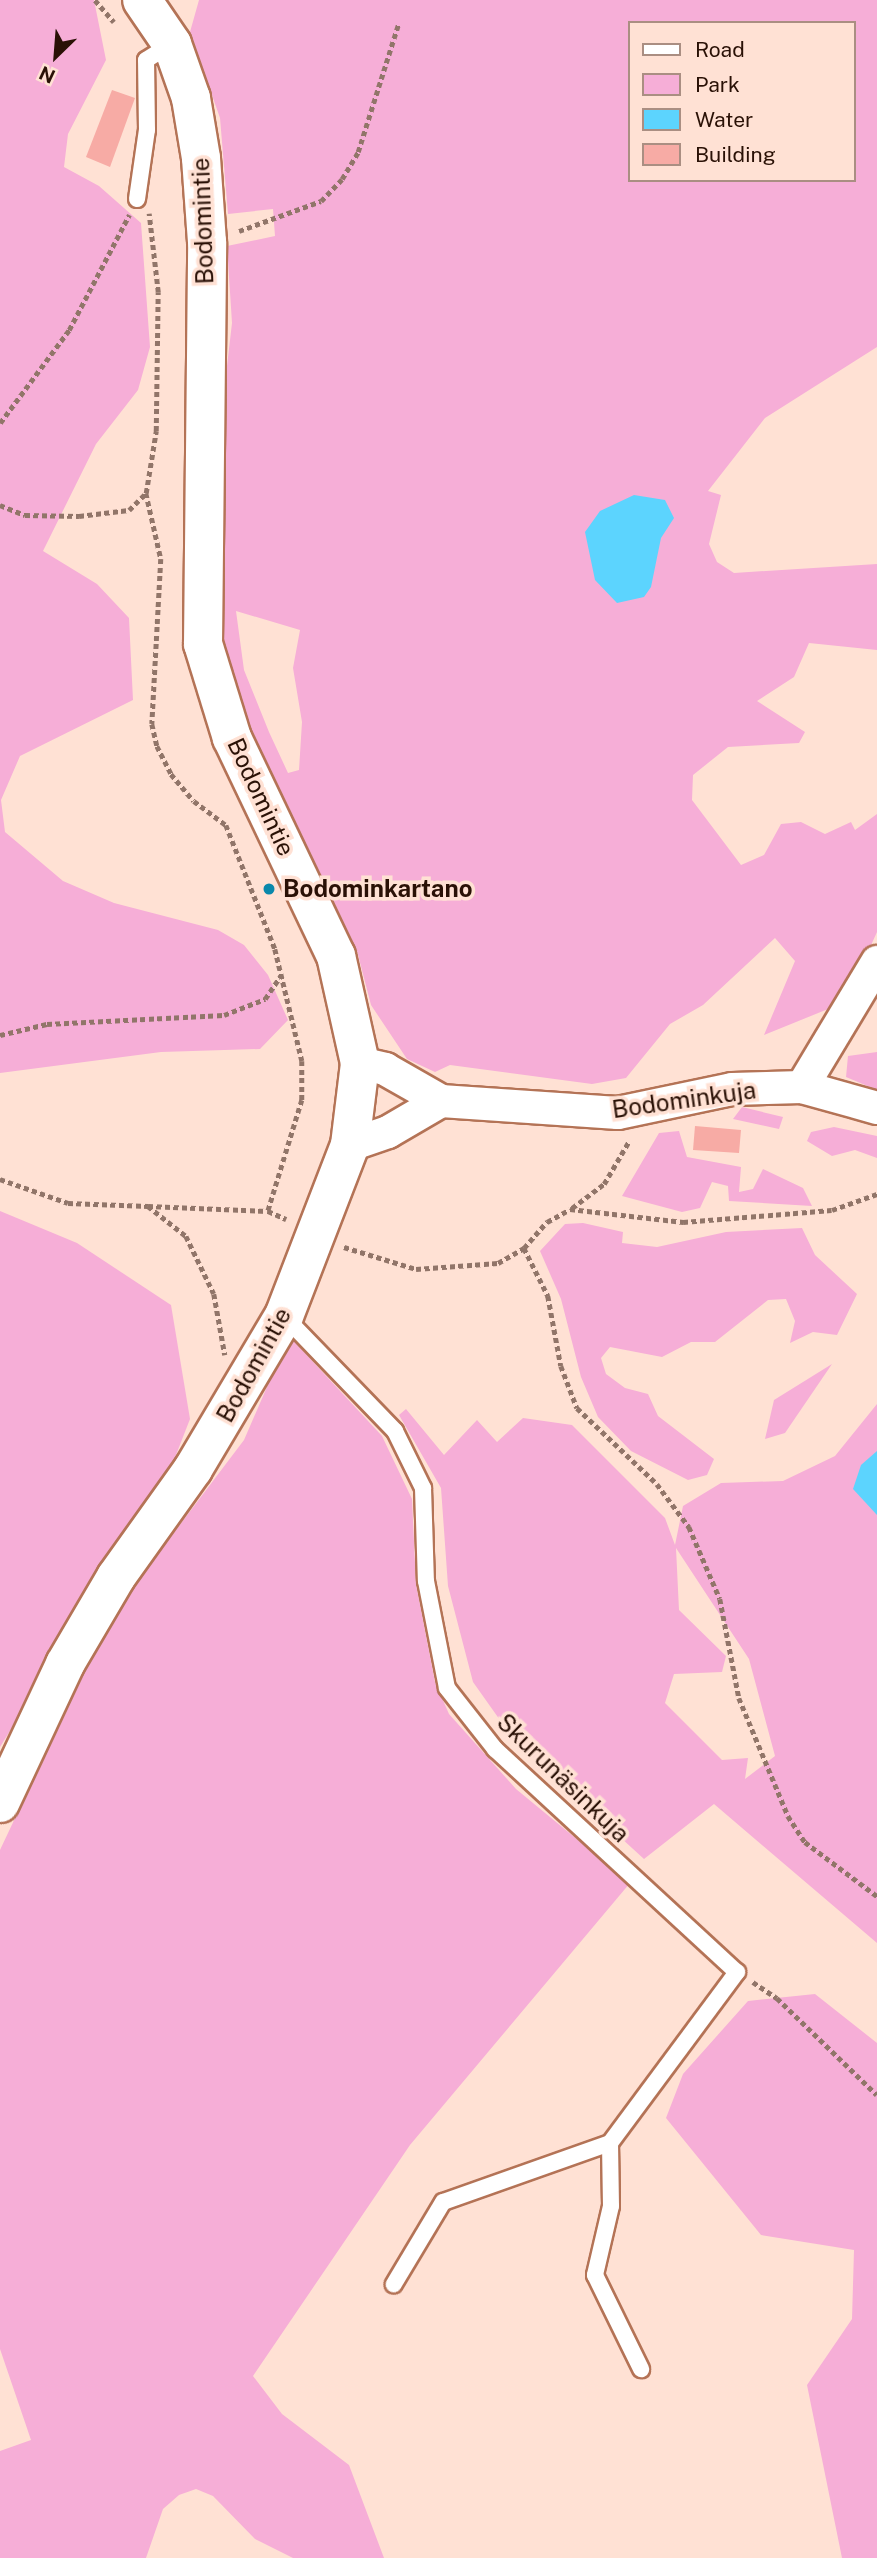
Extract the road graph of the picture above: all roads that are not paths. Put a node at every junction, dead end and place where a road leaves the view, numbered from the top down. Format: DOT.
graph roads {
  1 [pos="144,1"];
  2 [pos="172,44"];
  3 [pos="137,200"];
  4 [pos="877,962"];
  5 [pos="360,1063"];
  6 [pos="802,1087"];
  7 [pos="441,1101"];
  8 [pos="877,1108"];
  9 [pos="350,1145"];
  10 [pos="284,1316"];
  11 [pos="0,1803"];
  12 [pos="610,2143"];
  13 [pos="394,2284"];
  14 [pos="641,2369"];
  1 -- 2 [label="street, Bodomintie"];
  2 -- 3 [label="lane"];
  2 -- 5 [label="street, Bodomintie"];
  4 -- 6 [label="street"];
  5 -- 7 [label="street, Bodominkuja"];
  5 -- 9 [label="street, Bodomintie"];
  6 -- 7 [label="street, Bodominkuja"];
  6 -- 8 [label="street, Bodominkuja"];
  7 -- 9 [label="street"];
  9 -- 10 [label="street, Bodomintie"];
  10 -- 11 [label="street, Bodomintie"];
  10 -- 12 [label="lane, Skurunäsinkuja"];
  12 -- 13 [label="lane"];
  12 -- 14 [label="lane"];
}
